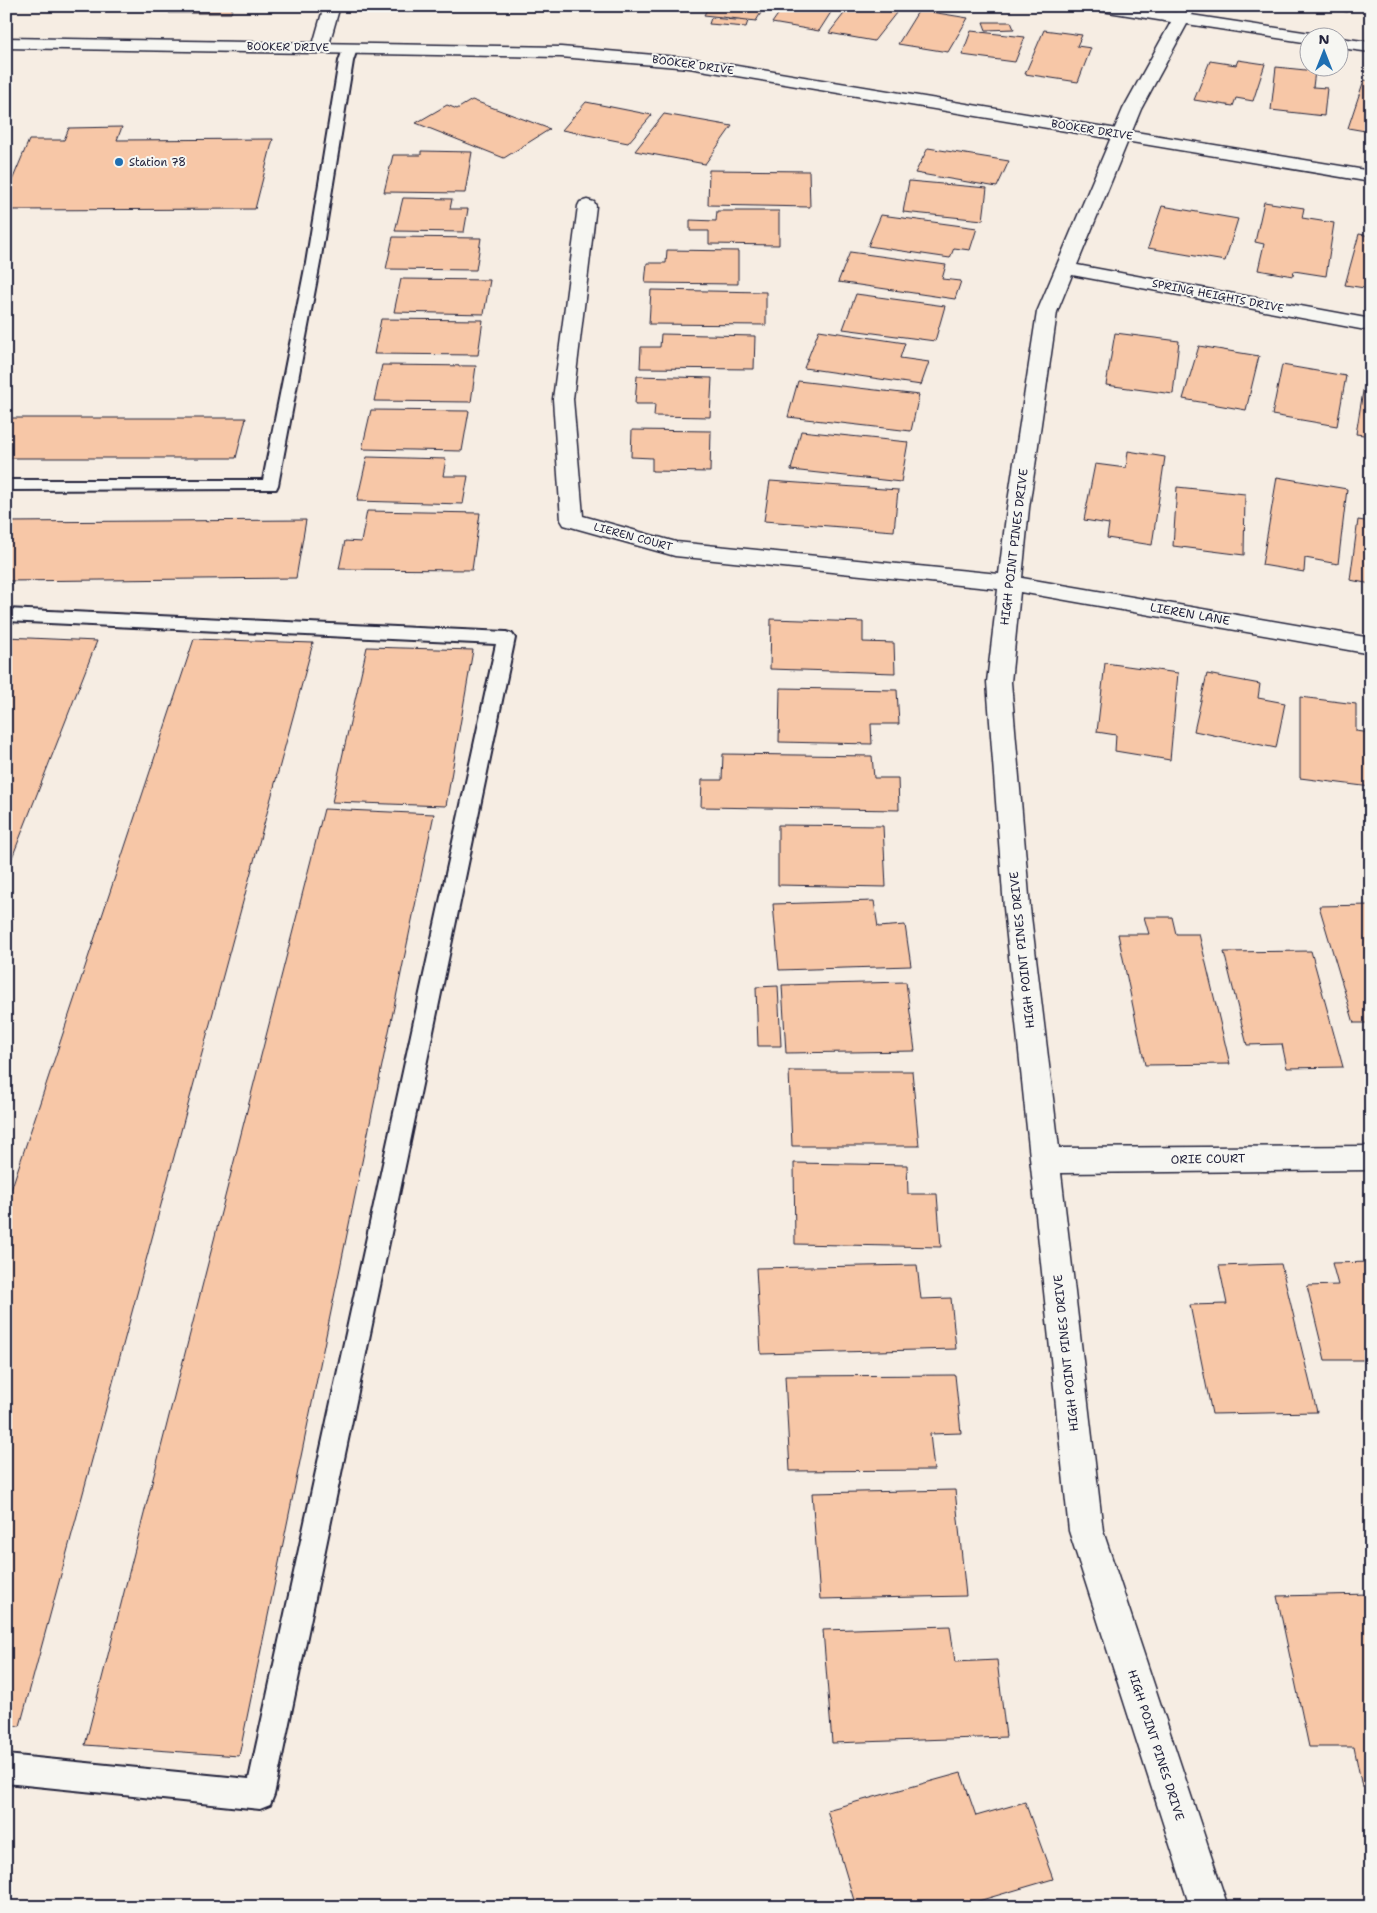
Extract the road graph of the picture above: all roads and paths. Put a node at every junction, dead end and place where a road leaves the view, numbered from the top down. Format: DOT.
graph roads {
  1 [pos="332,6"];
  2 [pos="1102,6"];
  3 [pos="1186,12"];
  4 [pos="1300,36"];
  5 [pos="6,42"];
  6 [pos="1350,44"];
  7 [pos="1371,47"];
  8 [pos="320,48"];
  9 [pos="350,49"];
  10 [pos="1121,135"];
  11 [pos="1371,177"];
  12 [pos="587,206"];
  13 [pos="1064,268"];
  14 [pos="1371,325"];
  15 [pos="6,485"];
  16 [pos="1009,583"];
  17 [pos="6,616"];
  18 [pos="1371,646"];
  19 [pos="1371,1158"];
  20 [pos="1045,1161"];
  21 [pos="6,1769"];
  22 [pos="1209,1907"];
  1 -- 8 [label="street"];
  2 -- 3 [label="street"];
  3 -- 4 [label="street"];
  3 -- 10 [label="street, HIGH POINT PINES DRIVE"];
  5 -- 8 [label="street, BOOKER DRIVE"];
  6 -- 7 [label="street"];
  8 -- 9 [label="street, BOOKER DRIVE"];
  9 -- 10 [label="street, BOOKER DRIVE"];
  9 -- 15 [label="lane"];
  10 -- 11 [label="street, BOOKER DRIVE"];
  10 -- 13 [label="street, HIGH POINT PINES DRIVE"];
  12 -- 16 [label="street, LIEREN COURT"];
  13 -- 14 [label="street, SPRING HEIGHTS DRIVE"];
  13 -- 16 [label="street, HIGH POINT PINES DRIVE"];
  16 -- 18 [label="street, LIEREN LANE"];
  16 -- 20 [label="street, HIGH POINT PINES DRIVE"];
  17 -- 21 [label="lane"];
  19 -- 20 [label="street, ORIE COURT"];
  20 -- 22 [label="street, HIGH POINT PINES DRIVE"];
}
